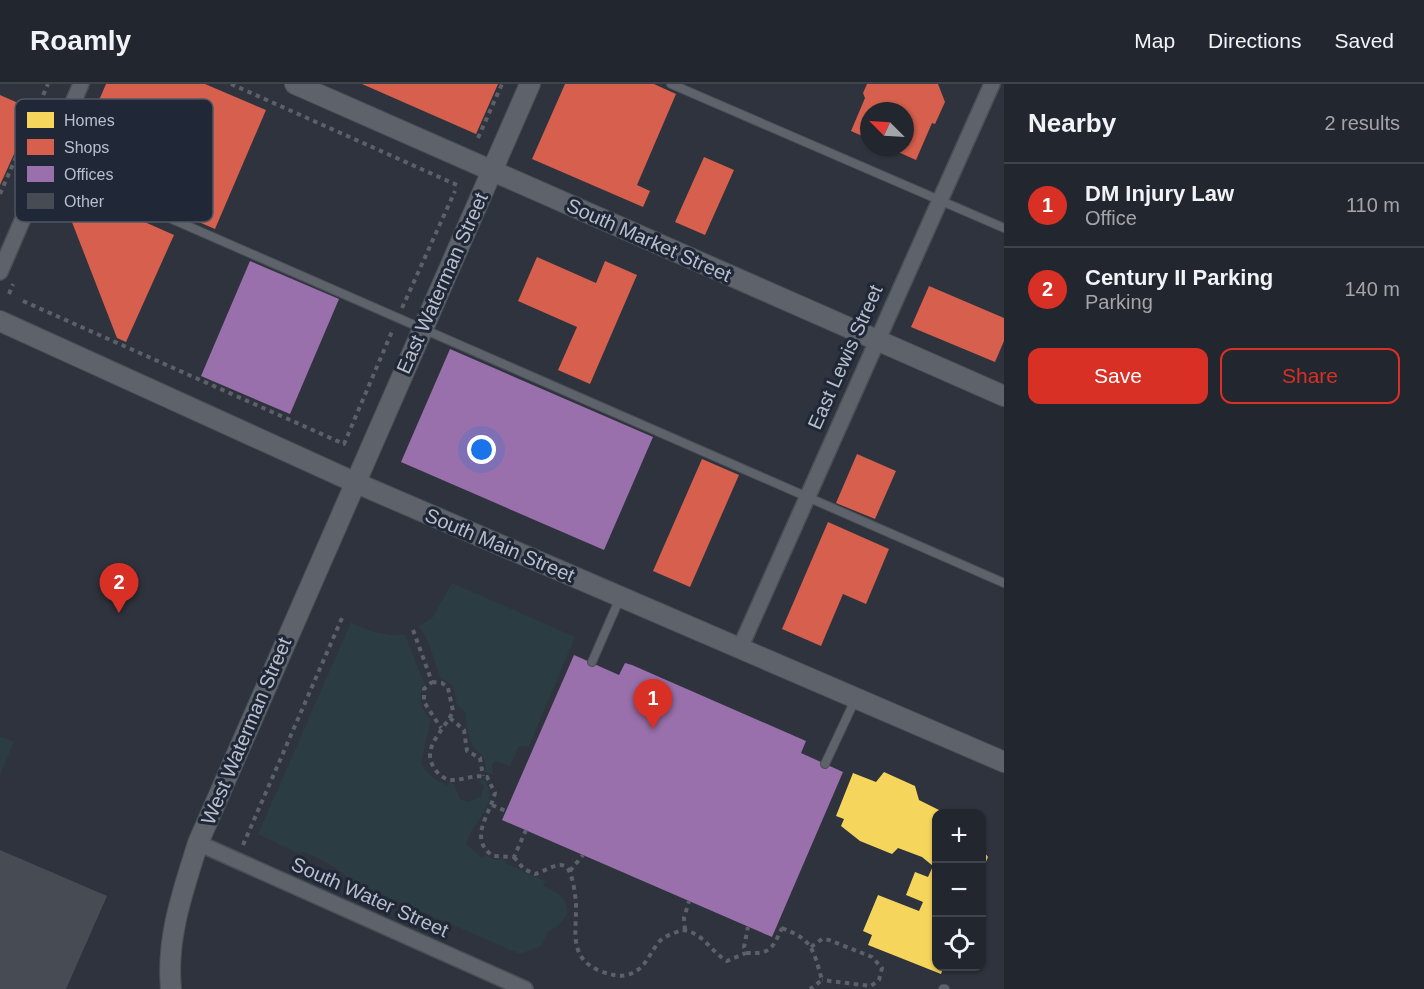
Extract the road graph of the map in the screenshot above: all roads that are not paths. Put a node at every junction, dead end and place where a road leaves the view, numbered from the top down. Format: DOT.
graph roads {
  1 [pos="81,84"];
  2 [pos="294,84"];
  3 [pos="530,84"];
  4 [pos="671,84"];
  5 [pos="992,84"];
  6 [pos="74,99"];
  7 [pos="492,171"];
  8 [pos="939,200"];
  9 [pos="21,222"];
  10 [pos="178,222"];
  11 [pos="1004,228"];
  12 [pos="0,272"];
  13 [pos="0,321"];
  14 [pos="422,329"];
  15 [pos="875,340"];
  16 [pos="1004,396"];
  17 [pos="354,482"];
  18 [pos="806,498"];
  19 [pos="1004,584"];
  20 [pos="621,597"];
  21 [pos="740,648"];
  22 [pos="592,663"];
  23 [pos="856,699"];
  24 [pos="1004,762"];
  25 [pos="825,764"];
  26 [pos="198,843"];
  27 [pos="171,989"];
  28 [pos="525,989"];
  1 -- 6 [label="street"];
  2 -- 7 [label="street, South Market Street"];
  3 -- 7 [label="street, East Waterman Street"];
  4 -- 8 [label="lane"];
  5 -- 8 [label="street, East Lewis Street"];
  7 -- 14 [label="street, East Waterman Street"];
  7 -- 15 [label="street, South Market Street"];
  8 -- 11 [label="lane"];
  8 -- 15 [label="street, East Lewis Street"];
  9 -- 12 [label="street"];
  10 -- 14 [label="lane"];
  13 -- 17 [label="street, South Main Street"];
  14 -- 17 [label="street, East Waterman Street"];
  14 -- 18 [label="lane"];
  15 -- 16 [label="street, South Market Street"];
  15 -- 18 [label="street, East Lewis Street"];
  17 -- 20 [label="street, South Main Street"];
  17 -- 26 [label="street, West Waterman Street"];
  18 -- 19 [label="lane"];
  18 -- 21 [label="street, East Lewis Street"];
  20 -- 21 [label="street, South Main Street"];
  20 -- 22 [label="lane"];
  21 -- 23 [label="street, South Main Street"];
  23 -- 24 [label="street, South Main Street"];
  23 -- 25 [label="lane"];
  26 -- 27 [label="street, West Waterman Street"];
  26 -- 28 [label="street, South Water Street"];
}
